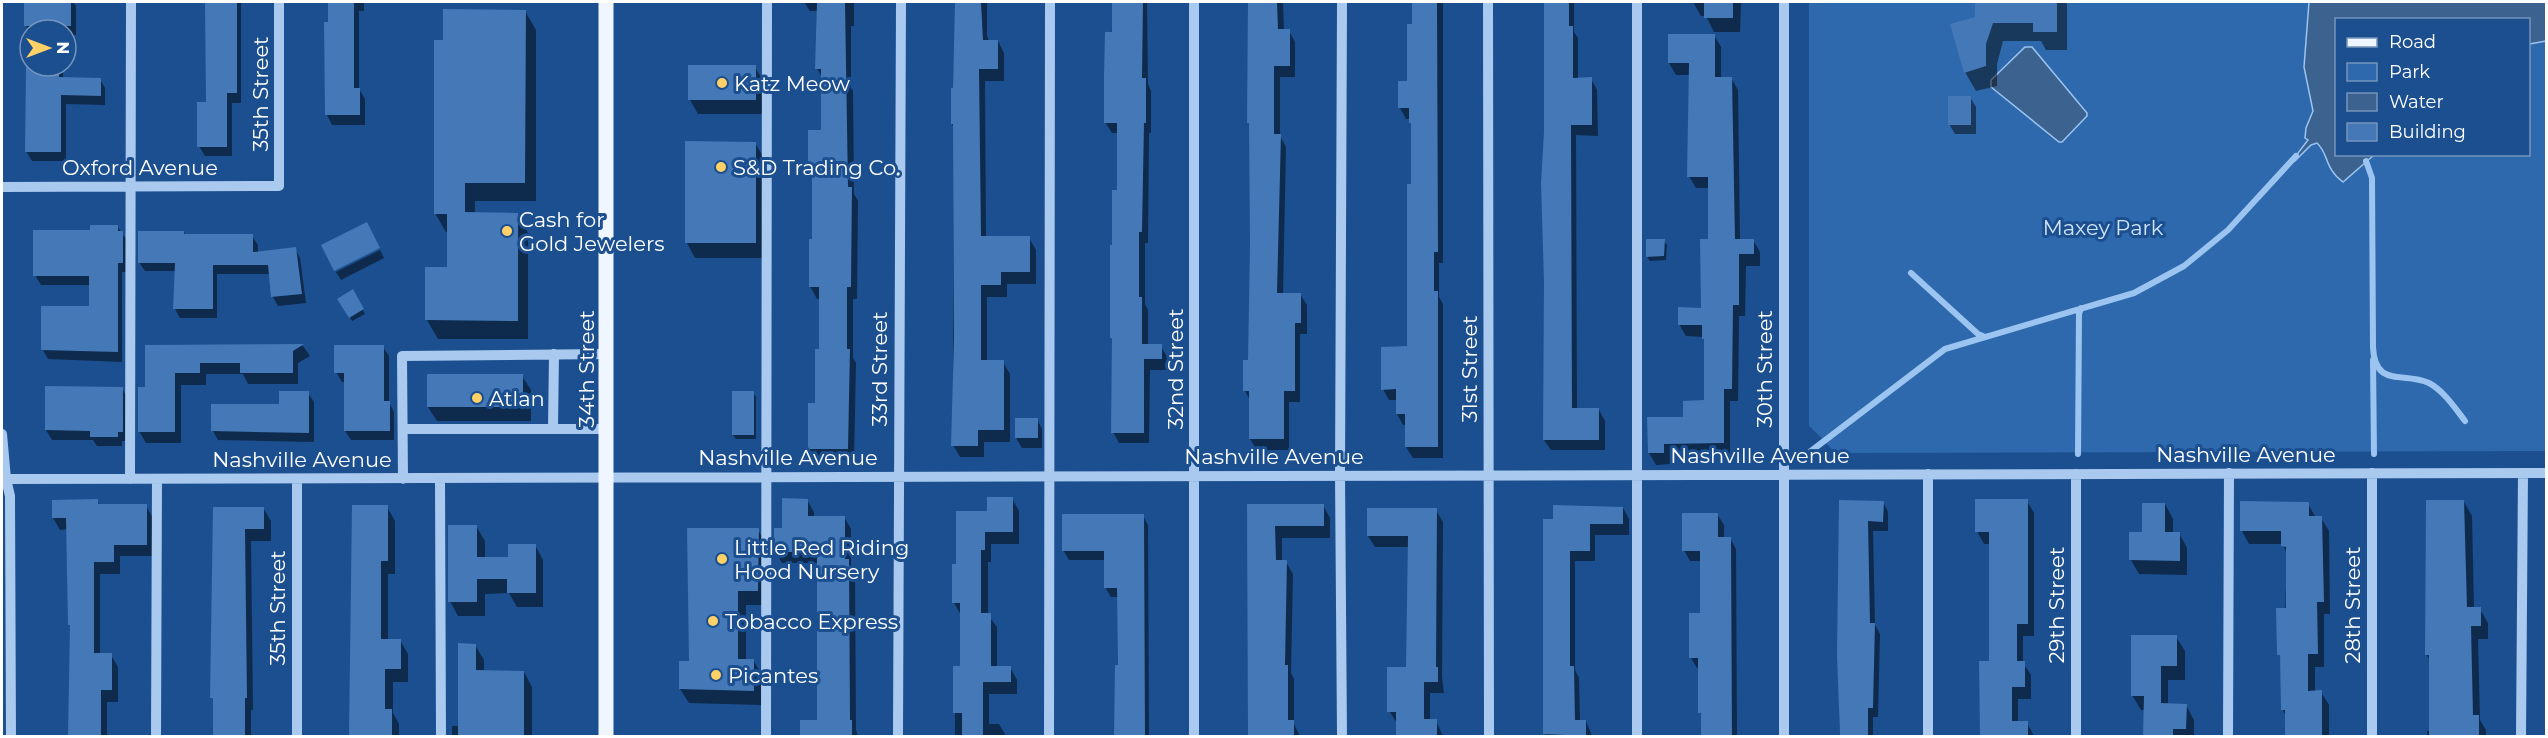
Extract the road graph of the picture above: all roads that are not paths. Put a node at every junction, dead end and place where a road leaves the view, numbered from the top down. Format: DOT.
graph roads {
  1 [pos="131,2"];
  2 [pos="279,2"];
  3 [pos="606,2"];
  4 [pos="768,2"];
  5 [pos="901,2"];
  6 [pos="1050,2"];
  7 [pos="1194,2"];
  8 [pos="1342,2"];
  9 [pos="1488,2"];
  10 [pos="1637,2"];
  11 [pos="1784,2"];
  12 [pos="2,186"];
  13 [pos="131,186"];
  14 [pos="279,186"];
  15 [pos="554,354"];
  16 [pos="607,354"];
  17 [pos="553,428"];
  18 [pos="403,429"];
  19 [pos="607,429"];
  20 [pos="2,434"];
  21 [pos="2523,472"];
  22 [pos="2547,472"];
  23 [pos="2229,473"];
  24 [pos="2372,473"];
  25 [pos="1637,474"];
  26 [pos="1784,474"];
  27 [pos="1928,474"];
  28 [pos="2076,474"];
  29 [pos="1340,475"];
  30 [pos="1488,475"];
  31 [pos="766,476"];
  32 [pos="897,476"];
  33 [pos="1048,476"];
  34 [pos="1194,476"];
  35 [pos="607,477"];
  36 [pos="403,478"];
  37 [pos="440,478"];
  38 [pos="4,479"];
  39 [pos="130,479"];
  40 [pos="157,479"];
  41 [pos="297,479"];
  42 [pos="11,736"];
  43 [pos="156,736"];
  44 [pos="297,736"];
  45 [pos="441,736"];
  46 [pos="606,736"];
  47 [pos="766,736"];
  48 [pos="898,736"];
  49 [pos="1049,736"];
  50 [pos="1194,736"];
  51 [pos="1342,736"];
  52 [pos="1489,736"];
  53 [pos="1637,736"];
  54 [pos="1784,736"];
  55 [pos="1928,736"];
  56 [pos="2076,736"];
  57 [pos="2228,736"];
  58 [pos="2372,736"];
  59 [pos="2521,736"];
  1 -- 13 [label="street"];
  2 -- 14 [label="street, 35th Street"];
  3 -- 16 [label="main road, 34th Street"];
  4 -- 31 [label="street"];
  5 -- 32 [label="street, 33rd Street"];
  6 -- 33 [label="street"];
  7 -- 34 [label="street, 32nd Street"];
  8 -- 29 [label="street"];
  9 -- 30 [label="street, 31st Street"];
  10 -- 25 [label="street"];
  11 -- 26 [label="street, 30th Street"];
  12 -- 13 [label="street, Oxford Avenue"];
  13 -- 14 [label="street, Oxford Avenue"];
  13 -- 39 [label="street"];
  15 -- 16 [label="street"];
  15 -- 17 [label="street"];
  15 -- 18 [label="street"];
  16 -- 19 [label="main road, 34th Street"];
  17 -- 18 [label="street"];
  17 -- 19 [label="street"];
  18 -- 36 [label="street"];
  19 -- 35 [label="main road, 34th Street"];
  20 -- 38 [label="street"];
  21 -- 22 [label="street, Nashville Avenue"];
  21 -- 24 [label="street, Nashville Avenue"];
  21 -- 59 [label="street"];
  23 -- 24 [label="street, Nashville Avenue"];
  23 -- 28 [label="street, Nashville Avenue"];
  23 -- 57 [label="street"];
  24 -- 58 [label="street, 28th Street"];
  25 -- 26 [label="street, Nashville Avenue"];
  25 -- 30 [label="street, Nashville Avenue"];
  25 -- 53 [label="street"];
  26 -- 27 [label="street, Nashville Avenue"];
  26 -- 54 [label="street, 30th Street"];
  27 -- 28 [label="street, Nashville Avenue"];
  27 -- 55 [label="street"];
  28 -- 56 [label="street, 29th Street"];
  29 -- 30 [label="street, Nashville Avenue"];
  29 -- 34 [label="street, Nashville Avenue"];
  29 -- 51 [label="street"];
  30 -- 52 [label="street, 31st Street"];
  31 -- 32 [label="street, Nashville Avenue"];
  31 -- 35 [label="street, Nashville Avenue"];
  31 -- 47 [label="street"];
  32 -- 33 [label="street, Nashville Avenue"];
  32 -- 48 [label="street, 33rd Street"];
  33 -- 34 [label="street, Nashville Avenue"];
  33 -- 49 [label="street"];
  34 -- 50 [label="street, 32nd Street"];
  35 -- 37 [label="street, Nashville Avenue"];
  35 -- 46 [label="main road, 34th Street"];
  36 -- 37 [label="street, Nashville Avenue"];
  36 -- 41 [label="street, Nashville Avenue"];
  37 -- 45 [label="street"];
  38 -- 39 [label="street, Nashville Avenue"];
  38 -- 42 [label="street"];
  39 -- 40 [label="street, Nashville Avenue"];
  40 -- 41 [label="street, Nashville Avenue"];
  40 -- 43 [label="street"];
  41 -- 44 [label="street, 35th Street"];
}
